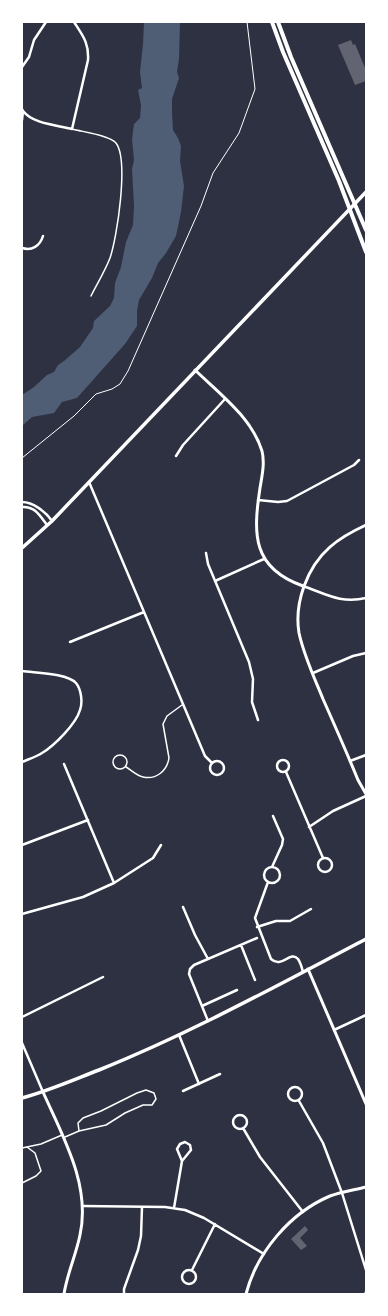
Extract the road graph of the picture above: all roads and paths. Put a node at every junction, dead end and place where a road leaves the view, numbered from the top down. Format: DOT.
graph roads {
  1 [pos="46,22"];
  2 [pos="74,22"];
  3 [pos="247,22"];
  4 [pos="272,22"];
  5 [pos="278,22"];
  6 [pos="22,67"];
  7 [pos="23,110"];
  8 [pos="22,120"];
  9 [pos="72,129"];
  10 [pos="366,192"];
  11 [pos="355,203"];
  12 [pos="350,208"];
  13 [pos="366,230"];
  14 [pos="43,236"];
  15 [pos="22,248"];
  16 [pos="366,252"];
  17 [pos="91,296"];
  18 [pos="195,370"];
  19 [pos="225,399"];
  20 [pos="176,456"];
  21 [pos="22,458"];
  22 [pos="359,460"];
  23 [pos="89,482"];
  24 [pos="258,500"];
  25 [pos="22,502"];
  26 [pos="22,507"];
  27 [pos="52,521"];
  28 [pos="47,525"];
  29 [pos="366,525"];
  30 [pos="22,548"];
  31 [pos="206,553"];
  32 [pos="264,559"];
  33 [pos="215,581"];
  34 [pos="303,586"];
  35 [pos="366,598"];
  36 [pos="144,612"];
  37 [pos="70,642"];
  38 [pos="366,653"];
  39 [pos="22,671"];
  40 [pos="313,674"];
  41 [pos="184,704"];
  42 [pos="258,720"];
  43 [pos="366,755"];
  44 [pos="22,762"];
  45 [pos="350,762"];
  46 [pos="212,763"];
  47 [pos="64,764"];
  48 [pos="126,767"];
  49 [pos="286,772"];
  50 [pos="366,795"];
  51 [pos="273,816"];
  52 [pos="88,820"];
  53 [pos="309,827"];
  54 [pos="161,844"];
  55 [pos="22,845"];
  56 [pos="323,858"];
  57 [pos="272,867"];
  58 [pos="268,882"];
  59 [pos="114,883"];
  60 [pos="183,908"];
  61 [pos="311,909"];
  62 [pos="22,914"];
  63 [pos="258,927"];
  64 [pos="257,938"];
  65 [pos="366,939"];
  66 [pos="240,945"];
  67 [pos="208,959"];
  68 [pos="308,969"];
  69 [pos="304,972"];
  70 [pos="103,977"];
  71 [pos="255,980"];
  72 [pos="236,990"];
  73 [pos="202,1006"];
  74 [pos="366,1015"];
  75 [pos="22,1017"];
  76 [pos="208,1021"];
  77 [pos="334,1030"];
  78 [pos="179,1035"];
  79 [pos="22,1043"];
  80 [pos="220,1074"];
  81 [pos="199,1084"];
  82 [pos="183,1091"];
  83 [pos="43,1092"];
  84 [pos="22,1098"];
  85 [pos="299,1101"];
  86 [pos="366,1104"];
  87 [pos="243,1128"];
  88 [pos="79,1131"];
  89 [pos="63,1136"];
  90 [pos="27,1147"];
  91 [pos="22,1148"];
  92 [pos="182,1161"];
  93 [pos="22,1184"];
  94 [pos="366,1187"];
  95 [pos="342,1193"];
  96 [pos="83,1206"];
  97 [pos="142,1207"];
  98 [pos="174,1208"];
  99 [pos="303,1213"];
  100 [pos="214,1224"];
  101 [pos="264,1254"];
  102 [pos="192,1270"];
  103 [pos="366,1270"];
  104 [pos="64,1294"];
  105 [pos="124,1294"];
  106 [pos="246,1294"];
  1 -- 6 [label="street"];
  2 -- 9 [label="street"];
  3 -- 21 [label="path"];
  4 -- 12 [label="main road"];
  5 -- 11 [label="main road"];
  7 -- 8 [label="street"];
  7 -- 9 [label="street"];
  9 -- 17 [label="lane"];
  10 -- 11 [label="main road"];
  11 -- 12 [label="main road"];
  11 -- 13 [label="main road"];
  12 -- 16 [label="main road"];
  12 -- 18 [label="main road"];
  14 -- 15 [label="street"];
  18 -- 19 [label="street"];
  18 -- 23 [label="main road"];
  19 -- 20 [label="street"];
  19 -- 24 [label="street"];
  22 -- 24 [label="street"];
  23 -- 27 [label="main road"];
  23 -- 36 [label="street"];
  24 -- 32 [label="street"];
  25 -- 27 [label="street"];
  26 -- 28 [label="street"];
  27 -- 28 [label="main road"];
  28 -- 30 [label="main road"];
  29 -- 34 [label="street"];
  31 -- 33 [label="street"];
  32 -- 33 [label="street"];
  32 -- 34 [label="street"];
  33 -- 42 [label="street"];
  34 -- 35 [label="street"];
  34 -- 40 [label="street"];
  36 -- 37 [label="street"];
  36 -- 41 [label="street"];
  38 -- 40 [label="street"];
  39 -- 44 [label="street"];
  40 -- 45 [label="street"];
  41 -- 46 [label="street"];
  41 -- 48 [label="lane"];
  43 -- 45 [label="street"];
  45 -- 50 [label="street"];
  46 -- 46 [label="street"];
  47 -- 52 [label="street"];
  48 -- 48 [label="lane"];
  49 -- 49 [label="street"];
  49 -- 53 [label="street"];
  50 -- 53 [label="street"];
  51 -- 57 [label="street"];
  52 -- 55 [label="street"];
  52 -- 59 [label="street"];
  53 -- 56 [label="street"];
  54 -- 59 [label="street"];
  56 -- 56 [label="street"];
  57 -- 58 [label="street"];
  57 -- 58 [label="street"];
  58 -- 63 [label="street"];
  59 -- 62 [label="street"];
  60 -- 67 [label="street"];
  61 -- 63 [label="street"];
  63 -- 69 [label="street"];
  64 -- 66 [label="street"];
  65 -- 68 [label="main road"];
  66 -- 67 [label="street"];
  66 -- 71 [label="street"];
  67 -- 73 [label="street"];
  68 -- 69 [label="main road"];
  68 -- 77 [label="street"];
  69 -- 76 [label="main road"];
  70 -- 75 [label="street"];
  72 -- 73 [label="street"];
  73 -- 76 [label="street"];
  74 -- 77 [label="street"];
  76 -- 78 [label="main road"];
  77 -- 86 [label="street"];
  78 -- 81 [label="street"];
  78 -- 83 [label="main road"];
  79 -- 83 [label="street"];
  80 -- 81 [label="street"];
  81 -- 82 [label="street"];
  83 -- 84 [label="main road"];
  83 -- 89 [label="street"];
  85 -- 85 [label="street"];
  85 -- 95 [label="street"];
  87 -- 87 [label="street"];
  87 -- 99 [label="street"];
  88 -- 88 [label="lane"];
  88 -- 89 [label="lane"];
  89 -- 90 [label="lane"];
  89 -- 96 [label="street"];
  90 -- 91 [label="lane"];
  90 -- 93 [label="lane"];
  92 -- 92 [label="street"];
  92 -- 98 [label="street"];
  94 -- 95 [label="street"];
  95 -- 99 [label="street"];
  95 -- 103 [label="street"];
  96 -- 97 [label="street"];
  96 -- 104 [label="street"];
  97 -- 98 [label="street"];
  97 -- 105 [label="street"];
  98 -- 100 [label="street"];
  99 -- 101 [label="street"];
  100 -- 101 [label="street"];
  100 -- 102 [label="street"];
  101 -- 106 [label="street"];
  102 -- 102 [label="street"];
}
